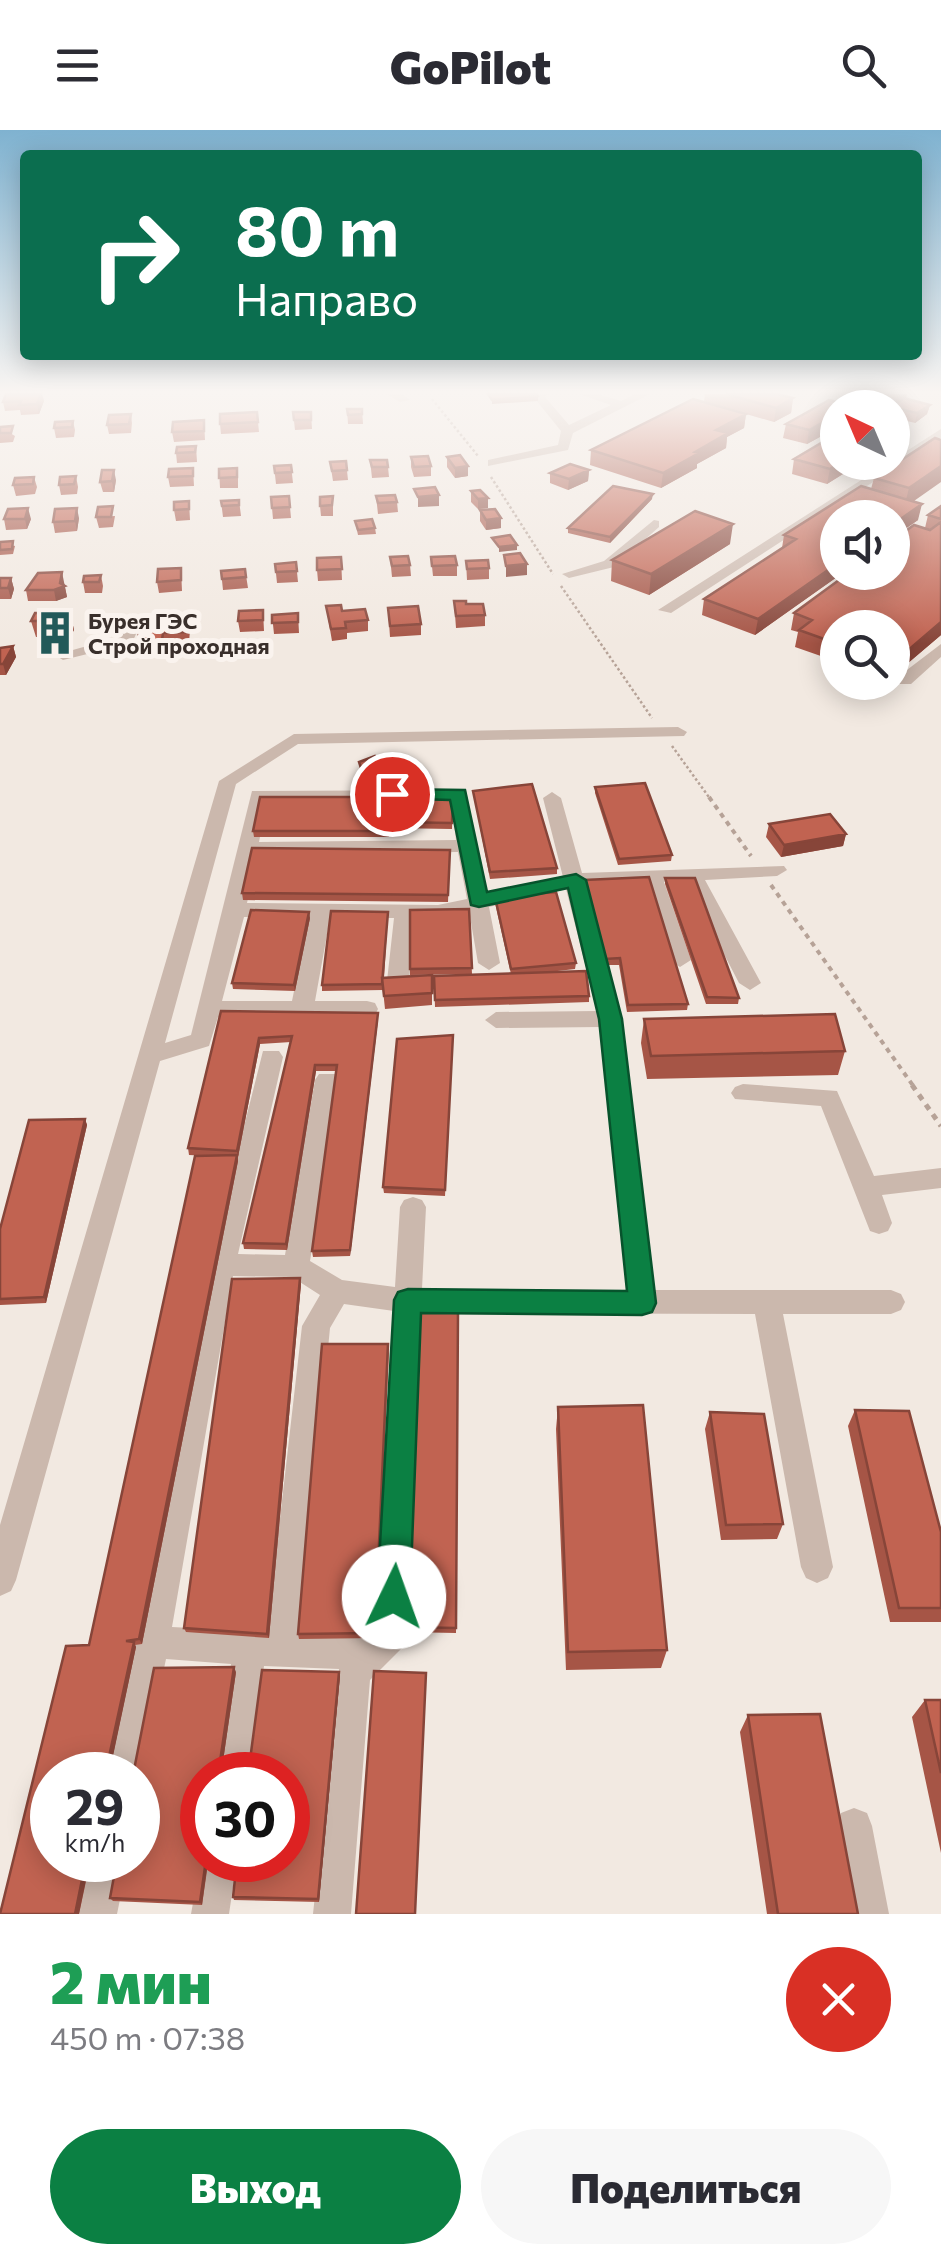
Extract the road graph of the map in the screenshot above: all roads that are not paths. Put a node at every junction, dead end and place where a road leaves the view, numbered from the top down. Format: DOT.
graph roads {
  1 [pos="872,477"];
  2 [pos="654,524"];
  3 [pos="569,574"];
  4 [pos="666,610"];
  5 [pos="136,616"];
  6 [pos="941,649"];
  7 [pos="62,655"];
  8 [pos="910,676"];
  9 [pos="670,732"];
  10 [pos="552,798"];
  11 [pos="467,846"];
  12 [pos="248,848"];
  13 [pos="769,870"];
  14 [pos="692,874"];
  15 [pos="652,876"];
  16 [pos="576,880"];
  17 [pos="479,900"];
  18 [pos="235,910"];
  19 [pos="321,911"];
  20 [pos="405,912"];
  21 [pos="680,960"];
  22 [pos="490,963"];
  23 [pos="398,981"];
  24 [pos="750,982"];
  25 [pos="302,1009"];
  26 [pos="367,1009"];
  27 [pos="209,1010"];
  28 [pos="610,1019"];
  29 [pos="496,1020"];
  30 [pos="149,1056"];
  31 [pos="271,1057"];
  32 [pos="326,1080"];
  33 [pos="743,1093"];
  34 [pos="941,1178"];
  35 [pos="866,1187"];
  36 [pos="413,1207"];
  37 [pos="878,1223"];
  38 [pos="222,1265"];
  39 [pos="296,1266"];
  40 [pos="337,1291"];
  41 [pos="408,1300"];
  42 [pos="767,1302"];
  43 [pos="891,1302"];
  44 [pos="642,1303"];
  45 [pos="816,1567"];
  46 [pos="0,1580"];
  47 [pos="153,1642"];
  48 [pos="266,1649"];
  49 [pos="372,1654"];
  50 [pos="131,1752"];
  51 [pos="237,1752"];
  52 [pos="854,1826"];
  53 [pos="105,1882"];
  54 [pos="215,1882"];
  55 [pos="98,1914"];
  56 [pos="210,1914"];
  57 [pos="332,1914"];
  58 [pos="870,1914"];
  1 -- 4 [label="street"];
  2 -- 3 [label="street"];
  5 -- 7 [label="street"];
  6 -- 8 [label="street"];
  9 -- 30 [label="street"];
  10 -- 16 [label="street"];
  11 -- 12 [label="street"];
  11 -- 12 [label="street"];
  11 -- 17 [label="street"];
  12 -- 18 [label="street"];
  13 -- 14 [label="street"];
  14 -- 15 [label="street"];
  14 -- 24 [label="street"];
  15 -- 16 [label="street"];
  15 -- 21 [label="street"];
  16 -- 17 [label="street"];
  16 -- 28 [label="street"];
  17 -- 20 [label="street"];
  17 -- 22 [label="street"];
  18 -- 19 [label="street"];
  18 -- 27 [label="street"];
  19 -- 20 [label="street"];
  19 -- 25 [label="street"];
  20 -- 23 [label="street"];
  25 -- 26 [label="street"];
  25 -- 27 [label="street"];
  27 -- 30 [label="street"];
  28 -- 29 [label="street"];
  28 -- 44 [label="street"];
  30 -- 46 [label="street"];
  31 -- 38 [label="street"];
  32 -- 39 [label="street"];
  33 -- 35 [label="street"];
  34 -- 35 [label="street"];
  35 -- 37 [label="street"];
  36 -- 41 [label="street"];
  38 -- 39 [label="street"];
  38 -- 47 [label="street"];
  39 -- 40 [label="street"];
  40 -- 41 [label="street"];
  40 -- 48 [label="street"];
  41 -- 44 [label="street"];
  41 -- 49 [label="street"];
  42 -- 43 [label="street"];
  42 -- 44 [label="street"];
  42 -- 45 [label="street"];
  47 -- 48 [label="street"];
  47 -- 50 [label="street"];
  48 -- 49 [label="street"];
  48 -- 51 [label="street"];
  49 -- 57 [label="street"];
  52 -- 58 [label="street"];
  53 -- 55 [label="street"];
  54 -- 56 [label="street"];
}
